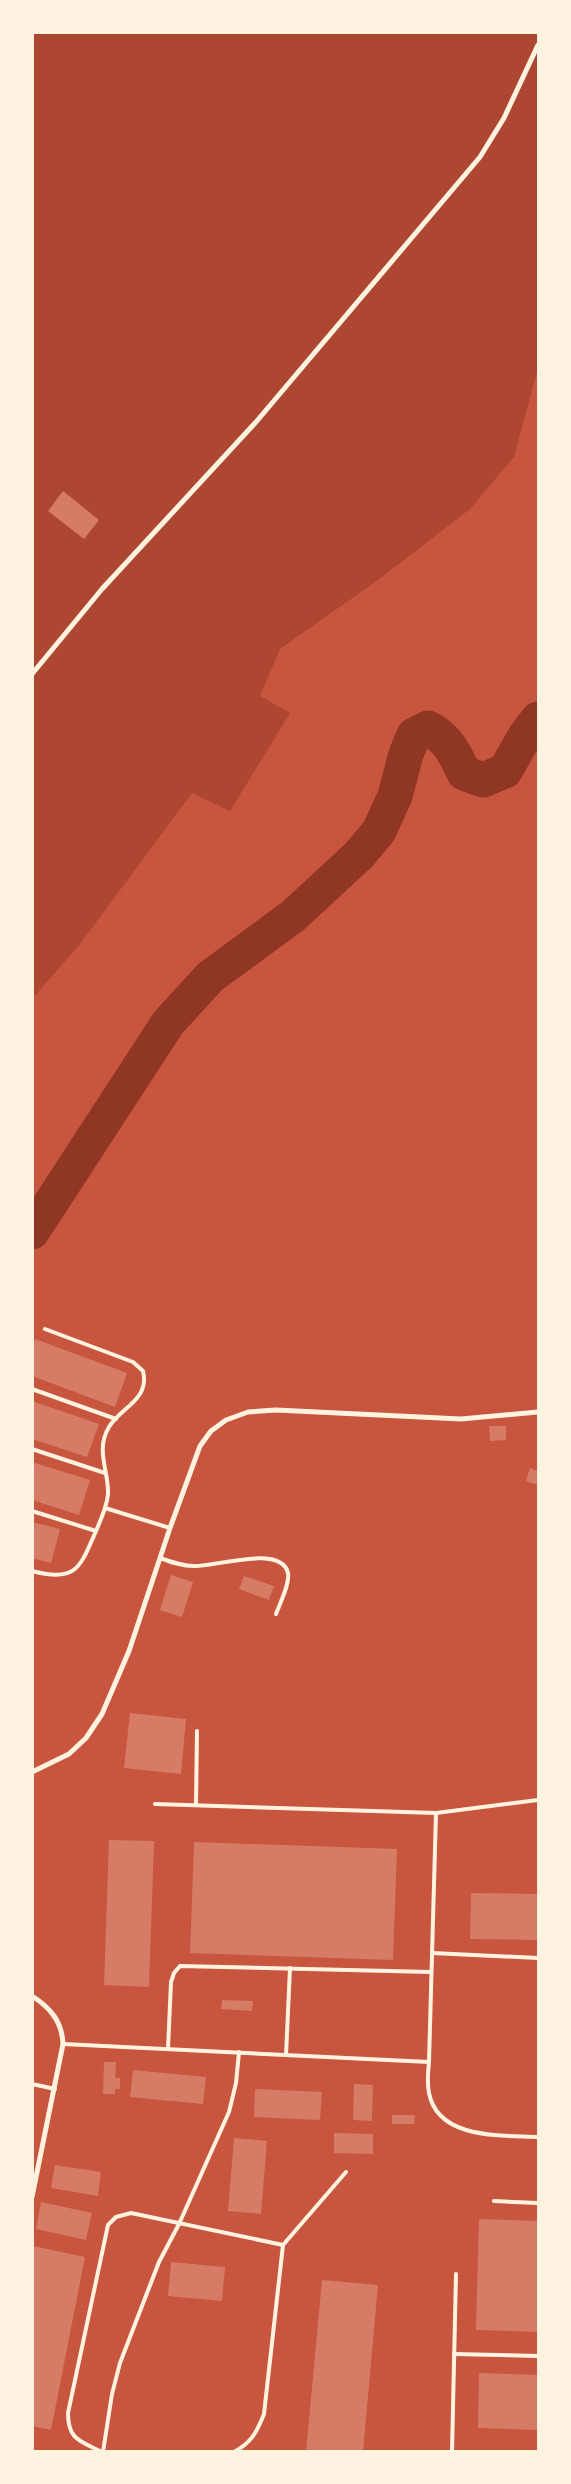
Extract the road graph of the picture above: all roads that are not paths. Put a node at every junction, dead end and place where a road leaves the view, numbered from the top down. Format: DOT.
graph roads {
  1 [pos="538,45"];
  2 [pos="32,674"];
  3 [pos="45,1329"];
  4 [pos="32,1389"];
  5 [pos="538,1412"];
  6 [pos="116,1419"];
  7 [pos="32,1449"];
  8 [pos="105,1473"];
  9 [pos="105,1508"];
  10 [pos="32,1511"];
  11 [pos="170,1528"];
  12 [pos="96,1531"];
  13 [pos="160,1558"];
  14 [pos="32,1571"];
  15 [pos="276,1614"];
  16 [pos="197,1731"];
  17 [pos="32,1772"];
  18 [pos="538,1800"];
  19 [pos="155,1804"];
  20 [pos="196,1805"];
  21 [pos="436,1813"];
  22 [pos="432,1954"];
  23 [pos="538,1958"];
  24 [pos="290,1968"];
  25 [pos="431,1972"];
  26 [pos="32,1996"];
  27 [pos="63,2044"];
  28 [pos="168,2049"];
  29 [pos="239,2052"];
  30 [pos="286,2055"];
  31 [pos="429,2062"];
  32 [pos="32,2084"];
  33 [pos="55,2089"];
  34 [pos="538,2137"];
  35 [pos="346,2172"];
  36 [pos="32,2198"];
  37 [pos="494,2201"];
  38 [pos="538,2203"];
  39 [pos="179,2224"];
  40 [pos="283,2246"];
  41 [pos="456,2274"];
  42 [pos="454,2354"];
  43 [pos="538,2356"];
  44 [pos="102,2452"];
  45 [pos="234,2452"];
  46 [pos="452,2452"];
  1 -- 2 [label="street"];
  3 -- 6 [label="lane"];
  4 -- 6 [label="lane"];
  5 -- 11 [label="street"];
  6 -- 8 [label="lane"];
  7 -- 8 [label="lane"];
  8 -- 9 [label="lane"];
  9 -- 11 [label="lane"];
  9 -- 12 [label="lane"];
  10 -- 12 [label="lane"];
  11 -- 13 [label="street"];
  12 -- 14 [label="lane"];
  13 -- 15 [label="lane"];
  13 -- 17 [label="street"];
  16 -- 20 [label="lane"];
  18 -- 21 [label="lane"];
  19 -- 20 [label="lane"];
  20 -- 21 [label="lane"];
  21 -- 22 [label="lane"];
  22 -- 23 [label="lane"];
  22 -- 25 [label="lane"];
  24 -- 25 [label="lane"];
  24 -- 28 [label="lane"];
  24 -- 30 [label="lane"];
  25 -- 31 [label="lane"];
  26 -- 27 [label="street"];
  27 -- 28 [label="lane"];
  27 -- 33 [label="street"];
  28 -- 29 [label="lane"];
  29 -- 30 [label="lane"];
  29 -- 39 [label="lane"];
  30 -- 31 [label="lane"];
  31 -- 34 [label="lane"];
  32 -- 33 [label="lane"];
  33 -- 36 [label="street"];
  35 -- 40 [label="lane"];
  37 -- 38 [label="lane"];
  39 -- 40 [label="lane"];
  39 -- 44 [label="lane"];
  39 -- 44 [label="lane"];
  40 -- 45 [label="lane"];
  41 -- 42 [label="lane"];
  42 -- 43 [label="lane"];
  42 -- 46 [label="lane"];
}
